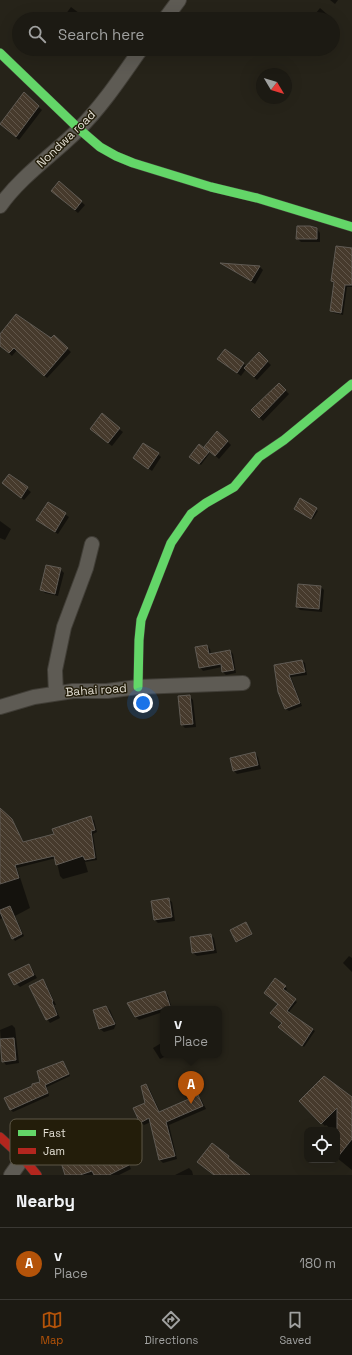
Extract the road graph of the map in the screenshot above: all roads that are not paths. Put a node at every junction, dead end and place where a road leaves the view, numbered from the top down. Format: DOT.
graph roads {
  1 [pos="179,0"];
  2 [pos="170,12"];
  3 [pos="0,53"];
  4 [pos="137,56"];
  5 [pos="79,130"];
  6 [pos="0,206"];
  7 [pos="352,227"];
  8 [pos="352,384"];
  9 [pos="92,544"];
  10 [pos="243,683"];
  11 [pos="138,687"];
  12 [pos="56,693"];
  13 [pos="0,706"];
  14 [pos="0,1138"];
  15 [pos="10,1147"];
  16 [pos="18,1165"];
  17 [pos="29,1165"];
  18 [pos="11,1175"];
  19 [pos="37,1175"];
  1 -- 2 [label="street"];
  3 -- 5 [label="street"];
  4 -- 5 [label="street, Nondwa road"];
  5 -- 6 [label="street, Nondwa road"];
  5 -- 7 [label="street"];
  8 -- 11 [label="street"];
  9 -- 12 [label="street"];
  10 -- 11 [label="street, Bahai road"];
  11 -- 12 [label="street, Bahai road"];
  12 -- 13 [label="street, Bahai road"];
  14 -- 15 [label="street"];
  16 -- 18 [label="street"];
  17 -- 19 [label="street"];
}
